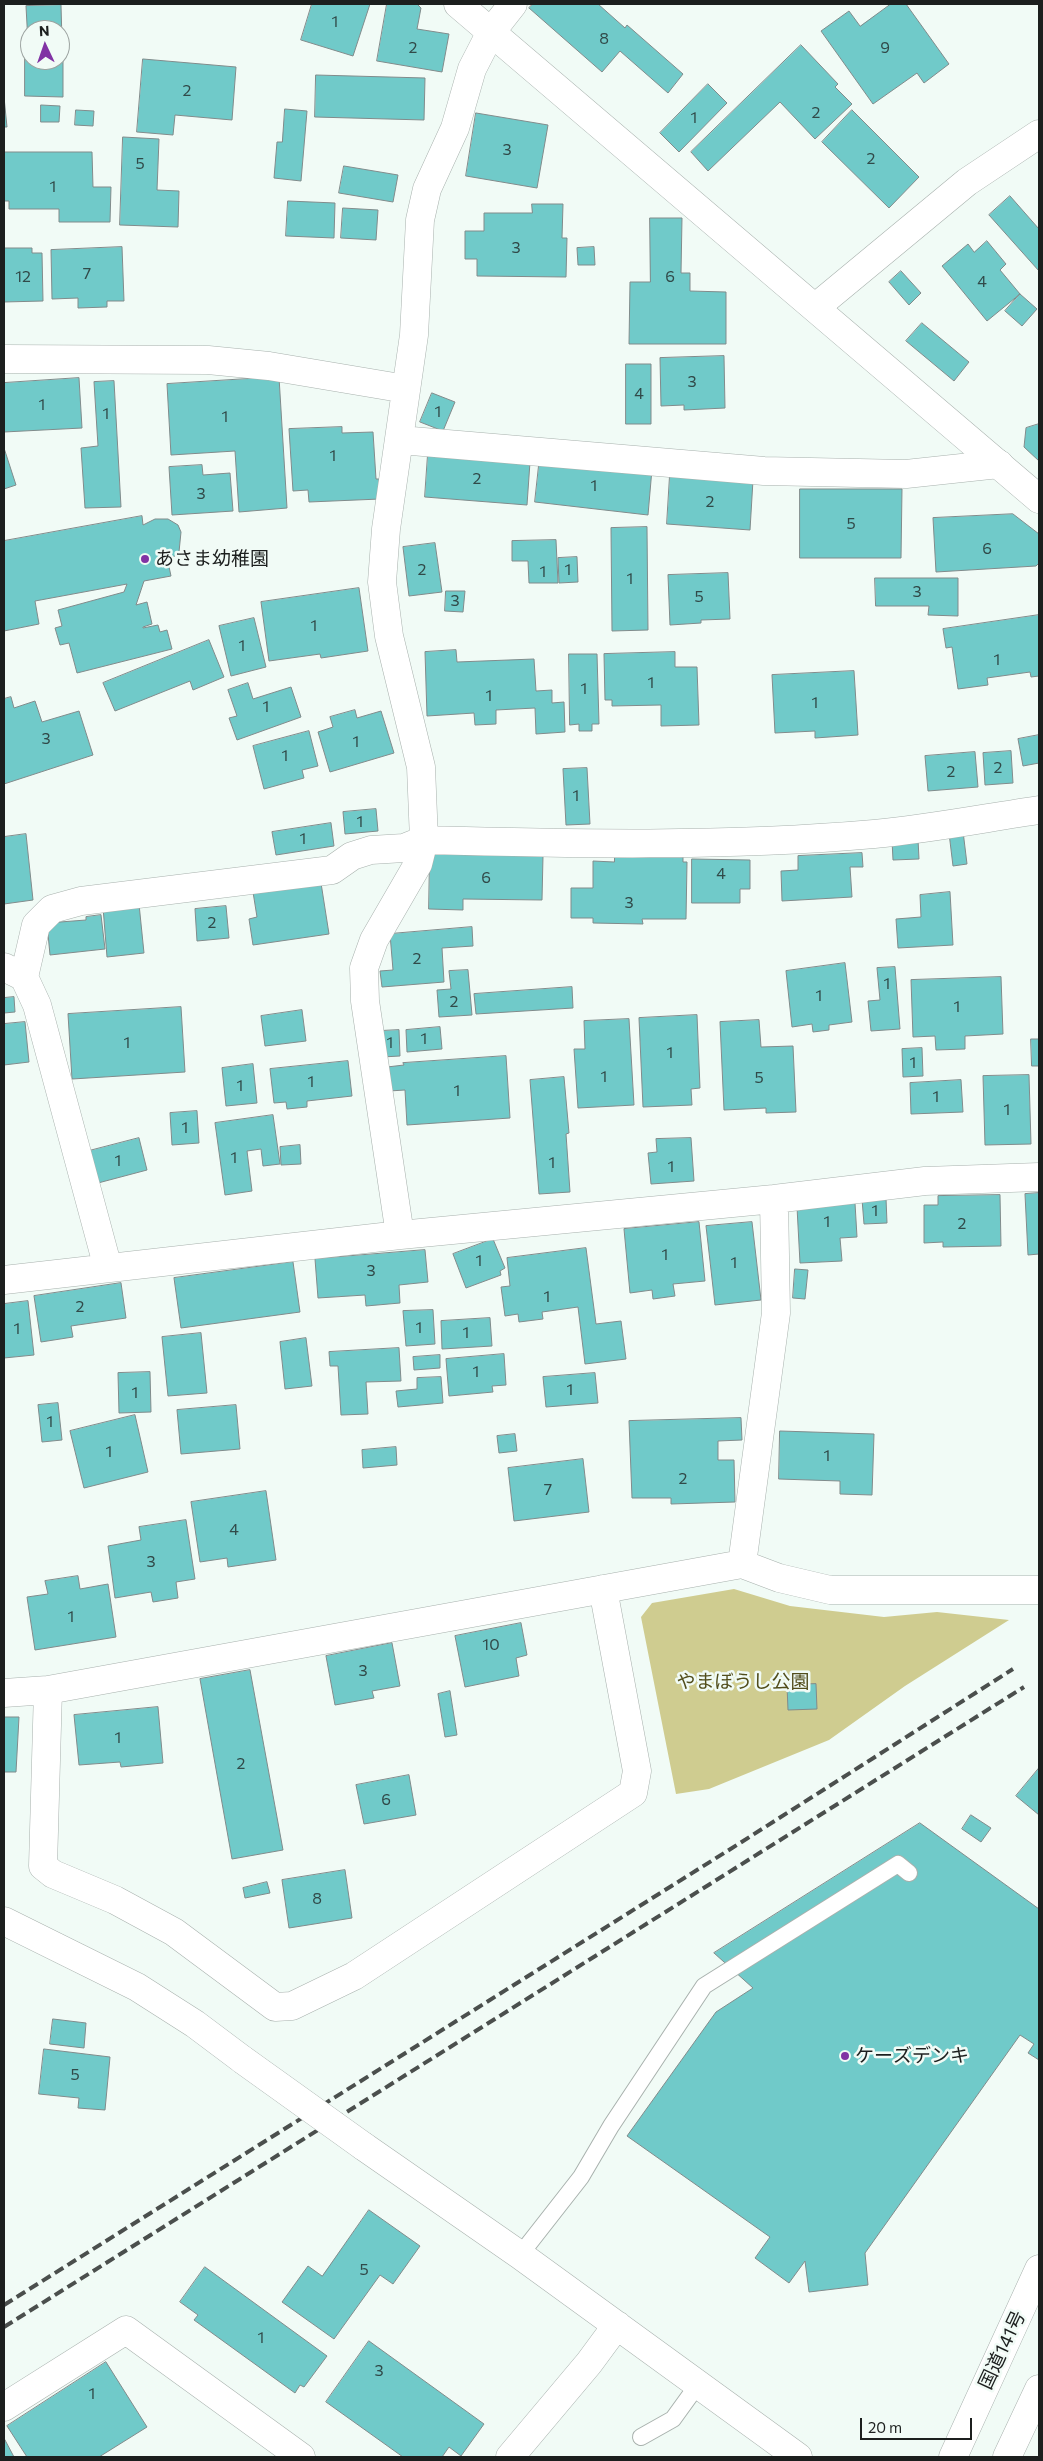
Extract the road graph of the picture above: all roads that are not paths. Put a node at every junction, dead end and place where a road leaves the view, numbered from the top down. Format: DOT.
graph roads {
  1 [pos="458,4"];
  2 [pos="513,4"];
  3 [pos="491,32"];
  4 [pos="1039,134"];
  5 [pos="816,307"];
  6 [pos="4,360"];
  7 [pos="406,389"];
  8 [pos="400,440"];
  9 [pos="998,464"];
  10 [pos="1039,499"];
  11 [pos="1039,810"];
  12 [pos="424,840"];
  13 [pos="14,972"];
  14 [pos="1039,1177"];
  15 [pos="774,1199"];
  16 [pos="400,1235"];
  17 [pos="108,1268"];
  18 [pos="4,1280"];
  19 [pos="742,1564"];
  20 [pos="603,1589"];
  21 [pos="1039,1590"];
  22 [pos="48,1690"];
  23 [pos="4,1692"];
  24 [pos="909,1873"];
  25 [pos="4,1921"];
  26 [pos="520,2255"];
  27 [pos="1039,2269"];
  28 [pos="617,2325"];
  29 [pos="699,2384"];
  30 [pos="1039,2389"];
  31 [pos="4,2406"];
  32 [pos="640,2437"];
  33 [pos="301,2457"];
  34 [pos="510,2457"];
  35 [pos="798,2457"];
  36 [pos="953,2457"];
  37 [pos="1007,2457"];
  1 -- 3 [label="main road"];
  2 -- 3 [label="main road"];
  3 -- 5 [label="main road"];
  3 -- 7 [label="main road"];
  4 -- 5 [label="main road"];
  5 -- 9 [label="main road"];
  6 -- 7 [label="main road"];
  7 -- 8 [label="main road"];
  8 -- 9 [label="main road"];
  8 -- 12 [label="main road"];
  9 -- 10 [label="main road"];
  11 -- 12 [label="main road"];
  12 -- 13 [label="main road"];
  12 -- 16 [label="main road"];
  13 -- 17 [label="main road"];
  14 -- 15 [label="main road"];
  15 -- 16 [label="main road"];
  15 -- 19 [label="main road"];
  16 -- 17 [label="main road"];
  17 -- 18 [label="main road"];
  19 -- 20 [label="main road"];
  19 -- 21 [label="main road"];
  20 -- 22 [label="main road"];
  20 -- 22 [label="main road"];
  22 -- 23 [label="main road"];
  24 -- 26 [label="lane"];
  25 -- 26 [label="main road, bridge"];
  26 -- 28 [label="main road"];
  27 -- 36 [label="main road, 国道141号"];
  28 -- 29 [label="main road"];
  28 -- 34 [label="main road"];
  29 -- 32 [label="lane"];
  29 -- 35 [label="main road"];
  30 -- 37 [label="main road"];
  31 -- 33 [label="main road"];
}
